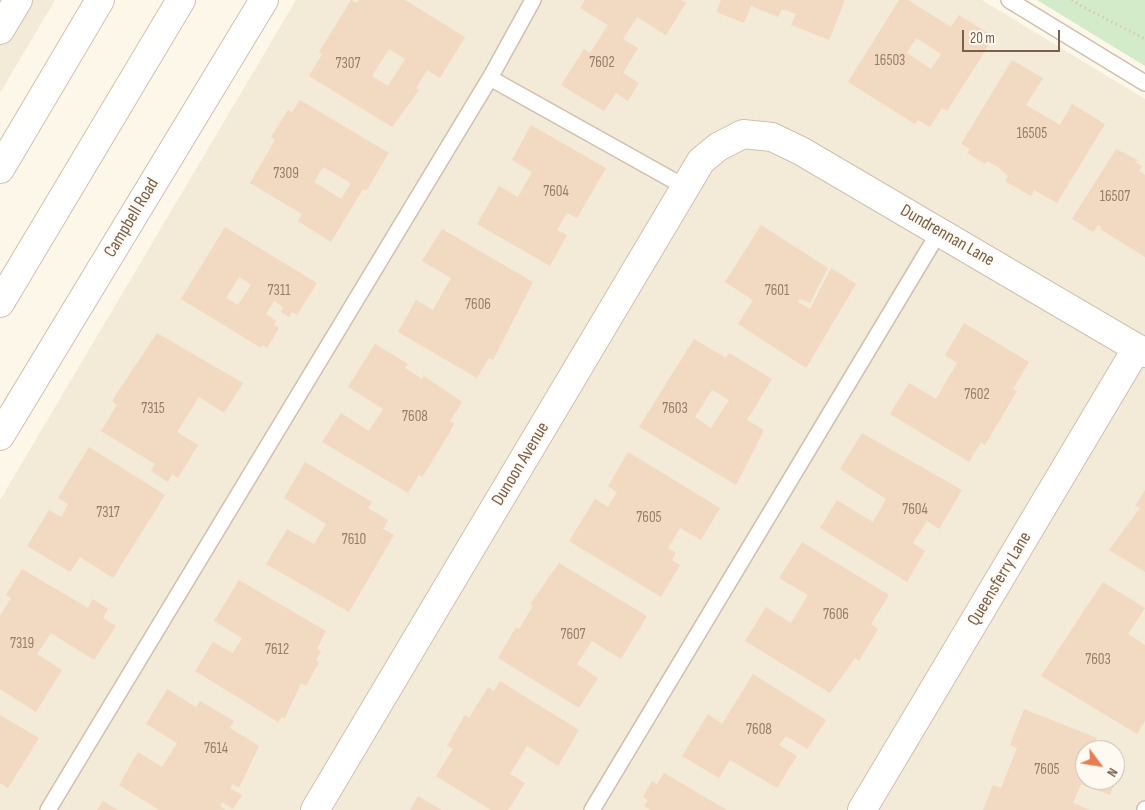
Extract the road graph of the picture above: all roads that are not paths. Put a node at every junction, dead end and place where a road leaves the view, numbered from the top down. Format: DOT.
graph roads {
  1 [pos="18,0"];
  2 [pos="100,0"];
  3 [pos="181,0"];
  4 [pos="264,0"];
  5 [pos="533,0"];
  6 [pos="1009,0"];
  7 [pos="0,30"];
  8 [pos="490,78"];
  9 [pos="1145,82"];
  10 [pos="743,134"];
  11 [pos="0,169"];
  12 [pos="685,187"];
  13 [pos="939,232"];
  14 [pos="0,303"];
  15 [pos="1141,351"];
  16 [pos="0,436"];
  17 [pos="48,810"];
  18 [pos="315,810"];
  19 [pos="592,810"];
  20 [pos="862,810"];
  1 -- 7 [label="street"];
  2 -- 11 [label="street"];
  3 -- 14 [label="street"];
  4 -- 16 [label="street, Campbell Road"];
  5 -- 8 [label="lane"];
  6 -- 9 [label="lane"];
  8 -- 12 [label="lane"];
  8 -- 17 [label="lane"];
  10 -- 12 [label="street, Dunoon Avenue"];
  10 -- 13 [label="street, Dundrennan Lane"];
  12 -- 18 [label="street, Dunoon Avenue"];
  13 -- 15 [label="street, Dundrennan Lane"];
  13 -- 19 [label="lane"];
  15 -- 20 [label="street, Queensferry Lane"];
}
